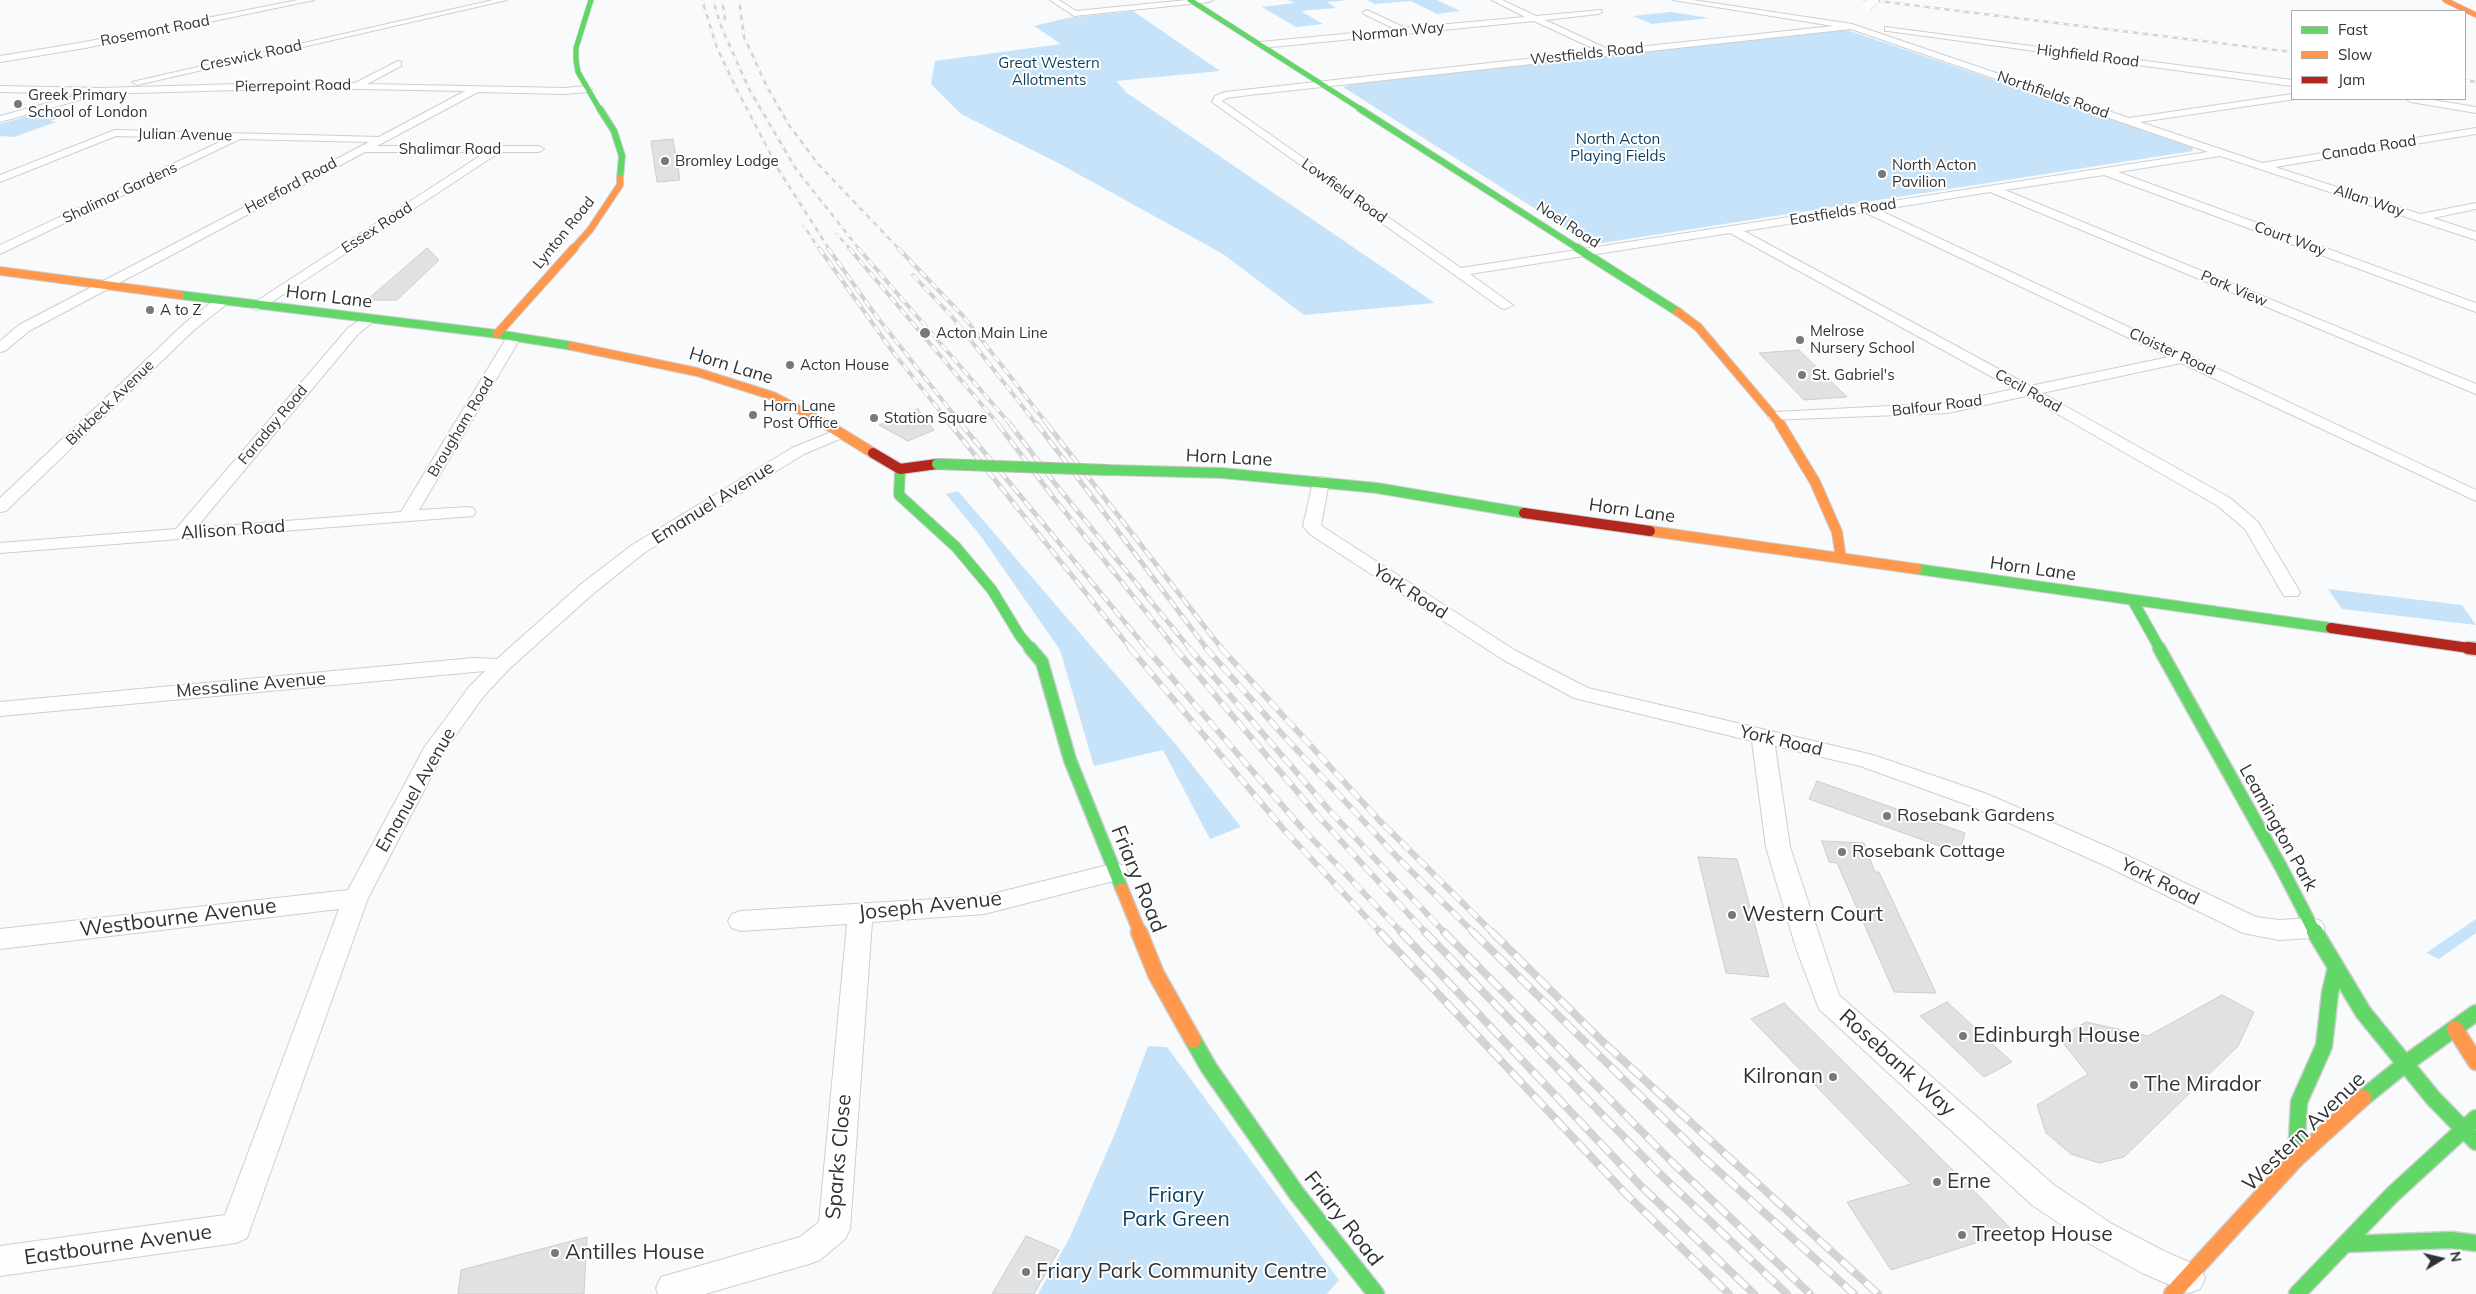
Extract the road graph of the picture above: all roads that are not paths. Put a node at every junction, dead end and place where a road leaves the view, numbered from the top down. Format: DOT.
graph roads {
  1 [pos="310,0"];
  2 [pos="503,0"];
  3 [pos="591,0"];
  4 [pos="1054,0"];
  5 [pos="1209,0"];
  6 [pos="1496,0"];
  7 [pos="1677,0"];
  8 [pos="1874,0"];
  9 [pos="2446,0"];
  10 [pos="1191,1"];
  11 [pos="2433,4"];
  12 [pos="2446,10"];
  13 [pos="1367,12"];
  14 [pos="1598,12"];
  15 [pos="2476,15"];
  16 [pos="1536,18"];
  17 [pos="1855,18"];
  18 [pos="1865,28"];
  19 [pos="1404,31"];
  20 [pos="1261,45"];
  21 [pos="1609,52"];
  22 [pos="0,59"];
  23 [pos="398,64"];
  24 [pos="2291,83"];
  25 [pos="1323,84"];
  26 [pos="358,85"];
  27 [pos="0,89"];
  28 [pos="476,89"];
  29 [pos="587,89"];
  30 [pos="101,91"];
  31 [pos="2291,97"];
  32 [pos="2418,100"];
  33 [pos="2476,110"];
  34 [pos="0,119"];
  35 [pos="2129,120"];
  36 [pos="2476,131"];
  37 [pos="240,136"];
  38 [pos="378,140"];
  39 [pos="498,148"];
  40 [pos="360,149"];
  41 [pos="538,149"];
  42 [pos="2221,152"];
  43 [pos="2262,166"];
  44 [pos="2105,171"];
  45 [pos="0,179"];
  46 [pos="1992,189"];
  47 [pos="2476,206"];
  48 [pos="1867,208"];
  49 [pos="2419,217"];
  50 [pos="1731,229"];
  51 [pos="2476,236"];
  52 [pos="0,250"];
  53 [pos="1583,252"];
  54 [pos="0,271"];
  55 [pos="1459,272"];
  56 [pos="107,285"];
  57 [pos="222,302"];
  58 [pos="1506,305"];
  59 [pos="256,306"];
  60 [pos="2476,308"];
  61 [pos="368,319"];
  62 [pos="497,334"];
  63 [pos="514,337"];
  64 [pos="0,348"];
  65 [pos="2183,358"];
  66 [pos="2476,389"];
  67 [pos="2030,392"];
  68 [pos="1776,418"];
  69 [pos="840,433"];
  70 [pos="900,469"];
  71 [pos="1321,482"];
  72 [pos="2476,496"];
  73 [pos="0,507"];
  74 [pos="467,512"];
  75 [pos="407,516"];
  76 [pos="182,534"];
  77 [pos="0,548"];
  78 [pos="1841,558"];
  79 [pos="2291,592"];
  80 [pos="2133,602"];
  81 [pos="2476,649"];
  82 [pos="502,665"];
  83 [pos="0,709"];
  84 [pos="1763,738"];
  85 [pos="1116,872"];
  86 [pos="356,898"];
  87 [pos="860,913"];
  88 [pos="741,921"];
  89 [pos="2312,928"];
  90 [pos="0,939"];
  91 [pos="2336,967"];
  92 [pos="2476,1013"];
  93 [pos="2455,1029"];
  94 [pos="2476,1062"];
  95 [pos="2405,1064"];
  96 [pos="2476,1118"];
  97 [pos="2463,1130"];
  98 [pos="2476,1142"];
  99 [pos="2296,1159"];
  100 [pos="236,1228"];
  101 [pos="2476,1243"];
  102 [pos="2346,1244"];
  103 [pos="0,1261"];
  104 [pos="2180,1286"];
  105 [pos="672,1288"];
  106 [pos="1376,1294"];
  107 [pos="2297,1294"];
  1 -- 22 [label="street, Rosemont Road"];
  2 -- 30 [label="street, Creswick Road"];
  3 -- 29 [label="main road, Lynton Road"];
  4 -- 10 [label="street"];
  5 -- 10 [label="street"];
  6 -- 16 [label="street"];
  7 -- 17 [label="street"];
  8 -- 17 [label="street, bridge"];
  9 -- 15 [label="main road"];
  10 -- 20 [label="main road, Noel Road"];
  11 -- 12 [label="main road"];
  13 -- 19 [label="street"];
  14 -- 16 [label="street, Norman Way"];
  16 -- 19 [label="street, Norman Way"];
  16 -- 21 [label="street"];
  17 -- 18 [label="street, Northfields Road"];
  17 -- 21 [label="street, Westfields Road"];
  18 -- 24 [label="street, Highfield Road"];
  18 -- 35 [label="street, Northfields Road"];
  19 -- 20 [label="street, Norman Way"];
  20 -- 25 [label="main road, Noel Road"];
  21 -- 25 [label="street, Westfields Road"];
  23 -- 26 [label="street"];
  25 -- 53 [label="main road, Noel Road"];
  25 -- 55 [label="street, Lowfield Road"];
  26 -- 28 [label="street, Pierrepoint Road"];
  26 -- 30 [label="street, Pierrepoint Road"];
  27 -- 30 [label="street, Pierrepoint Road"];
  28 -- 29 [label="street, Pierrepoint Road"];
  28 -- 38 [label="street, Hereford Road"];
  29 -- 62 [label="main road, Lynton Road"];
  30 -- 34 [label="street, Creswick Road"];
  31 -- 35 [label="street"];
  32 -- 33 [label="street"];
  35 -- 42 [label="street, Northfields Road"];
  36 -- 43 [label="street, Canada Road"];
  37 -- 38 [label="street, Julian Avenue"];
  37 -- 45 [label="street, Julian Avenue"];
  37 -- 52 [label="street, Shalimar Gardens"];
  38 -- 40 [label="street, Hereford Road"];
  39 -- 40 [label="street, Shalimar Road"];
  39 -- 41 [label="street, Shalimar Road"];
  39 -- 59 [label="street, Essex Road"];
  40 -- 56 [label="street, Hereford Road"];
  42 -- 43 [label="street, Northfields Road"];
  42 -- 44 [label="street, Eastfields Road"];
  43 -- 49 [label="street, Allan Way"];
  44 -- 46 [label="street, Eastfields Road"];
  44 -- 60 [label="street, Court Way"];
  46 -- 48 [label="street, Eastfields Road"];
  46 -- 66 [label="street, Park View"];
  47 -- 49 [label="street"];
  48 -- 50 [label="street, Eastfields Road"];
  48 -- 65 [label="street, Cloister Road"];
  49 -- 51 [label="street, Allan Way"];
  50 -- 53 [label="street, Eastfields Road"];
  50 -- 67 [label="street, Cecil Road"];
  53 -- 55 [label="street"];
  53 -- 68 [label="main road, Noel Road"];
  54 -- 56 [label="main road, Horn Lane"];
  55 -- 58 [label="street"];
  56 -- 57 [label="main road, Horn Lane"];
  56 -- 64 [label="street, Hereford Road"];
  57 -- 59 [label="main road, Horn Lane"];
  57 -- 73 [label="street, Birkbeck Avenue"];
  59 -- 61 [label="main road, Horn Lane"];
  61 -- 62 [label="main road, Horn Lane"];
  61 -- 76 [label="street, Faraday Road"];
  62 -- 63 [label="main road, Horn Lane"];
  63 -- 69 [label="main road, Horn Lane"];
  63 -- 75 [label="street, Brougham Road"];
  65 -- 67 [label="street, Balfour Road"];
  65 -- 72 [label="street, Cloister Road"];
  67 -- 68 [label="street, Balfour Road"];
  67 -- 79 [label="street, Cecil Road"];
  68 -- 78 [label="main road, Noel Road"];
  69 -- 70 [label="main road, Horn Lane"];
  69 -- 82 [label="street, Emanuel Avenue"];
  70 -- 71 [label="main road, Horn Lane, bridge"];
  70 -- 85 [label="main road, Friary Road"];
  71 -- 78 [label="main road, Horn Lane"];
  71 -- 84 [label="street, York Road"];
  74 -- 75 [label="street, Allison Road"];
  75 -- 76 [label="street, Allison Road"];
  76 -- 77 [label="street, Allison Road"];
  78 -- 80 [label="main road, Horn Lane"];
  80 -- 81 [label="main road, Horn Lane"];
  80 -- 89 [label="main road, Leamington Park"];
  82 -- 83 [label="street, Messaline Avenue"];
  82 -- 86 [label="street, Emanuel Avenue"];
  84 -- 89 [label="street, York Road"];
  84 -- 104 [label="street, Rosebank Way"];
  85 -- 87 [label="street, Joseph Avenue"];
  85 -- 106 [label="main road, Friary Road"];
  86 -- 90 [label="street, Westbourne Avenue"];
  86 -- 100 [label="street, Emanuel Avenue"];
  87 -- 88 [label="street, Joseph Avenue"];
  87 -- 105 [label="street, Sparks Close"];
  89 -- 91 [label="main road, Leamington Park"];
  91 -- 95 [label="main road, Leamington Park"];
  91 -- 99 [label="main road"];
  92 -- 93 [label="main road, Western Avenue"];
  93 -- 94 [label="main road"];
  93 -- 95 [label="main road, Western Avenue"];
  95 -- 97 [label="main road, Leamington Park"];
  95 -- 99 [label="main road, Western Avenue"];
  96 -- 97 [label="main road"];
  97 -- 98 [label="main road, Leamington Park"];
  97 -- 102 [label="main road"];
  99 -- 104 [label="main road, Western Avenue"];
  100 -- 103 [label="street, Eastbourne Avenue"];
  101 -- 102 [label="main road"];
  102 -- 107 [label="main road"];
}
